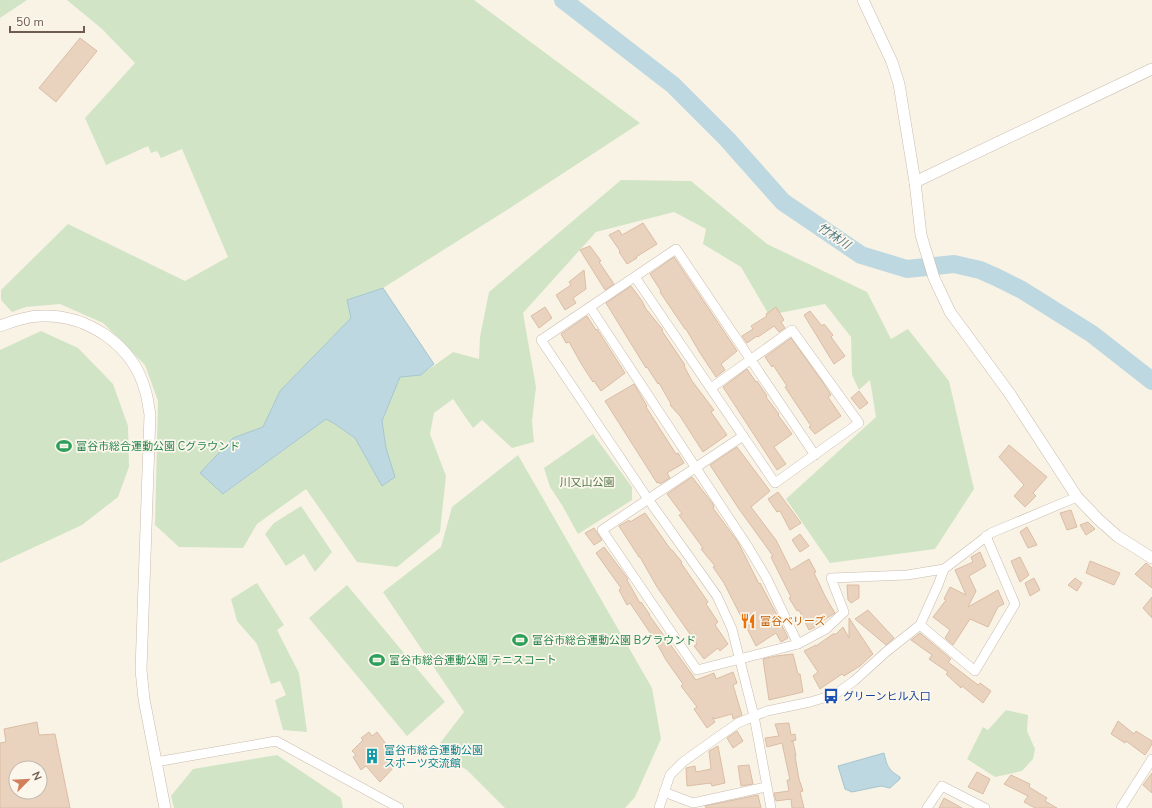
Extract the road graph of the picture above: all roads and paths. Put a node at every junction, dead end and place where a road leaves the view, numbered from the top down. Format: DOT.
graph roads {
  1 [pos="863,0"];
  2 [pos="1152,69"];
  3 [pos="915,182"];
  4 [pos="635,277"];
  5 [pos="590,307"];
  6 [pos="0,326"];
  7 [pos="751,360"];
  8 [pos="711,388"];
  9 [pos="743,436"];
  10 [pos="815,455"];
  11 [pos="696,468"];
  12 [pos="1077,496"];
  13 [pos="648,499"];
  14 [pos="986,536"];
  15 [pos="1152,558"];
  16 [pos="944,569"];
  17 [pos="920,625"];
  18 [pos="798,644"];
  19 [pos="739,659"];
  20 [pos="754,716"];
  21 [pos="1152,759"];
  22 [pos="156,762"];
  23 [pos="766,787"];
  24 [pos="664,792"];
  25 [pos="693,806"];
  26 [pos="165,808"];
  27 [pos="399,808"];
  28 [pos="659,808"];
  29 [pos="771,808"];
  30 [pos="927,808"];
  31 [pos="985,808"];
  32 [pos="1121,808"];
  1 -- 3 [label="street"];
  2 -- 3 [label="street"];
  3 -- 12 [label="street"];
  4 -- 5 [label="street"];
  4 -- 7 [label="street"];
  4 -- 8 [label="street"];
  5 -- 11 [label="street"];
  5 -- 13 [label="street"];
  6 -- 22 [label="street"];
  7 -- 8 [label="street"];
  7 -- 10 [label="street"];
  7 -- 10 [label="street"];
  8 -- 9 [label="street"];
  9 -- 10 [label="street"];
  9 -- 11 [label="street"];
  11 -- 13 [label="street"];
  11 -- 18 [label="street"];
  12 -- 14 [label="street"];
  12 -- 15 [label="street"];
  13 -- 19 [label="street"];
  13 -- 19 [label="street"];
  14 -- 16 [label="street"];
  14 -- 17 [label="street"];
  16 -- 17 [label="street"];
  16 -- 18 [label="street"];
  17 -- 20 [label="street"];
  18 -- 19 [label="street"];
  19 -- 20 [label="street"];
  20 -- 23 [label="street"];
  20 -- 24 [label="street"];
  21 -- 32 [label="street"];
  22 -- 26 [label="street"];
  22 -- 27 [label="street"];
  23 -- 25 [label="street"];
  23 -- 29 [label="street"];
  24 -- 25 [label="street"];
  24 -- 28 [label="street"];
  30 -- 31 [label="street"];
}
